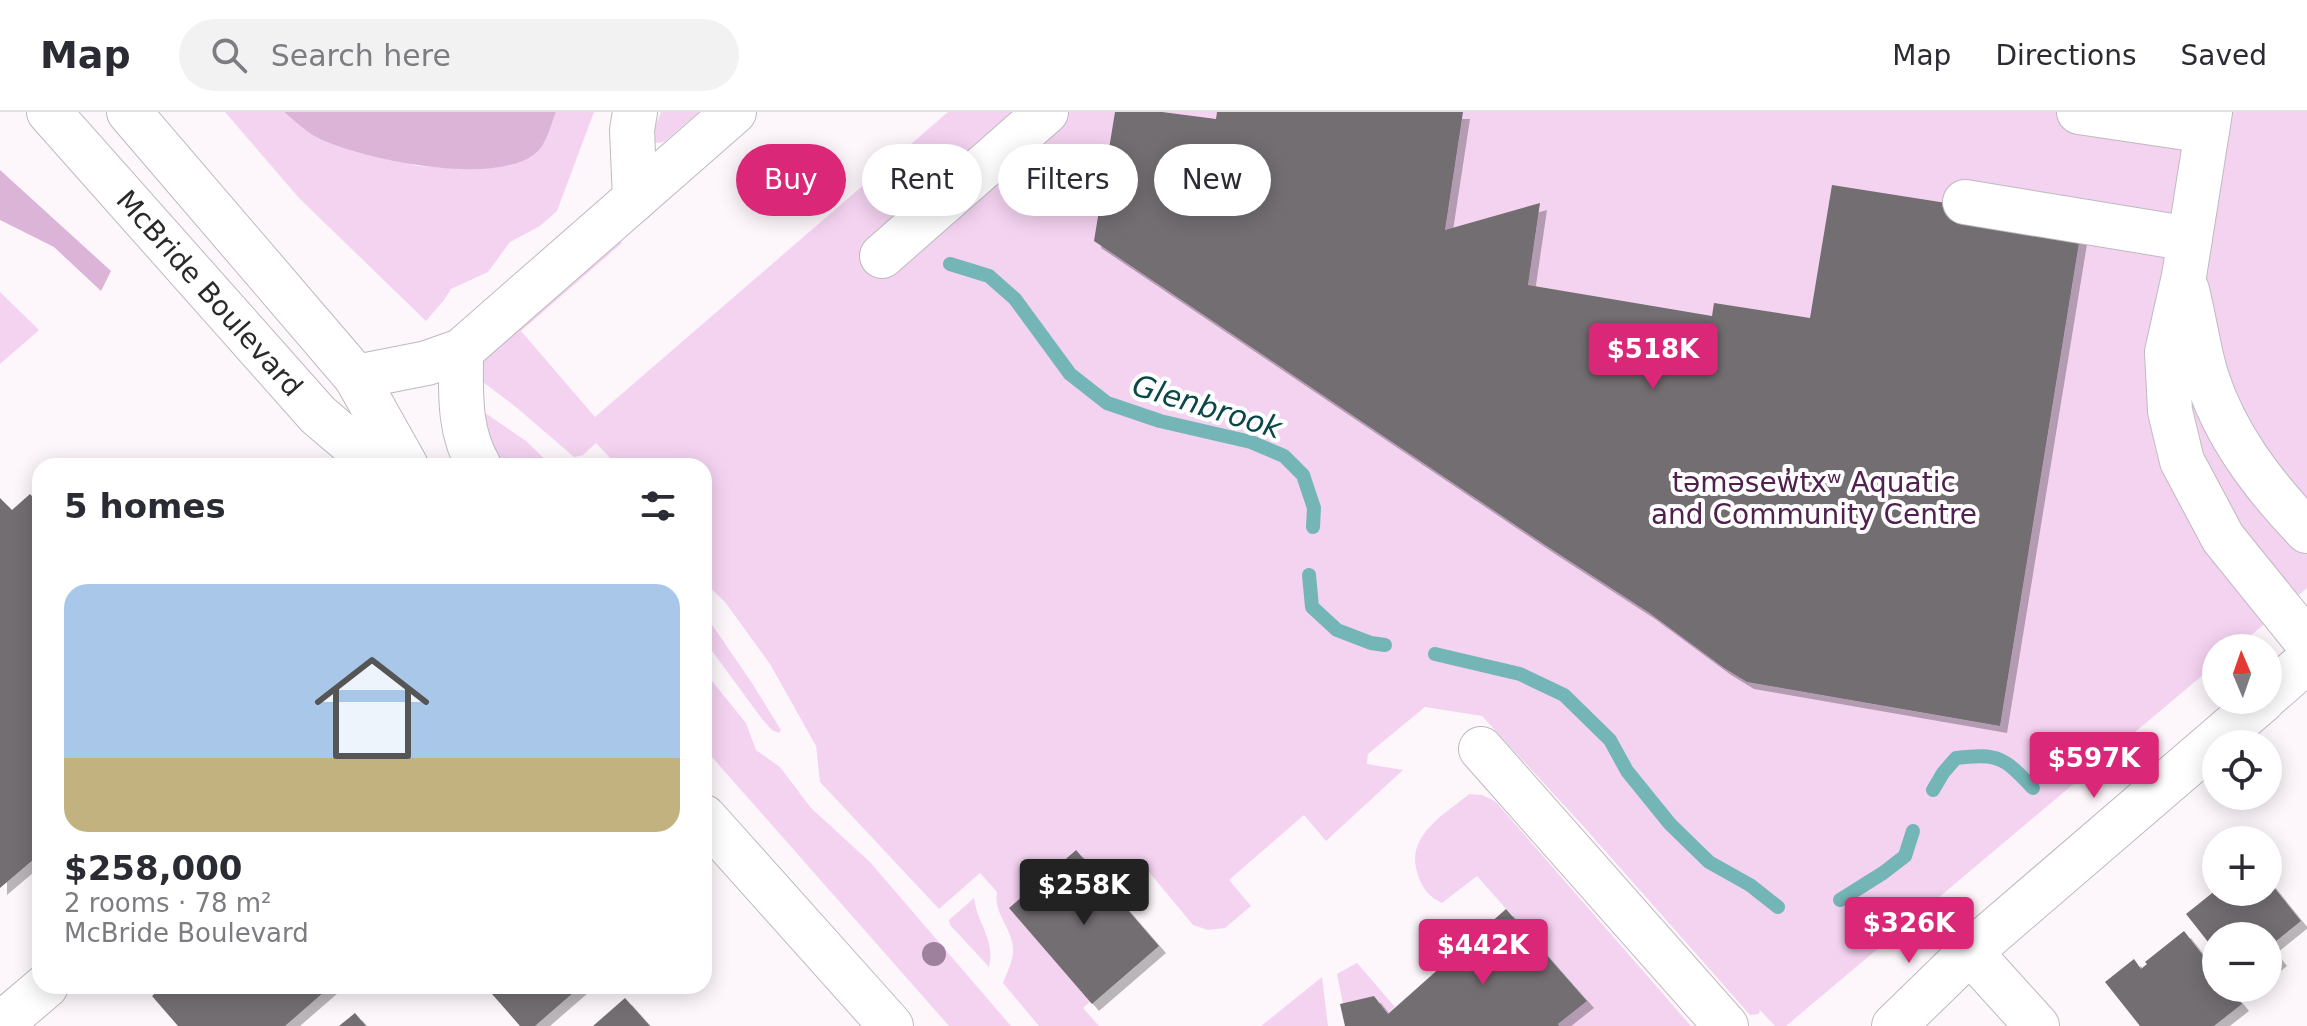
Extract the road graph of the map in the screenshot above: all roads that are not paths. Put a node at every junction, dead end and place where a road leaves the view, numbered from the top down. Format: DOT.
graph roads {
  1 [pos="49,112"];
  2 [pos="129,112"];
  3 [pos="635,112"];
  4 [pos="734,112"];
  5 [pos="1046,112"];
  6 [pos="2079,112"];
  7 [pos="2086,112"];
  8 [pos="2209,122"];
  9 [pos="635,199"];
  10 [pos="1965,202"];
  11 [pos="882,256"];
  12 [pos="2187,257"];
  13 [pos="461,351"];
  14 [pos="356,377"];
  15 [pos="369,458"];
  16 [pos="402,458"];
  17 [pos="474,458"];
  18 [pos="2307,531"];
  19 [pos="2307,642"];
  20 [pos="2307,661"];
  21 [pos="2282,683"];
  22 [pos="2247,714"];
  23 [pos="1481,749"];
  24 [pos="712,826"];
  25 [pos="1970,952"];
  26 [pos="37,994"];
  27 [pos="0,1025"];
  28 [pos="891,1026"];
  29 [pos="1726,1026"];
  30 [pos="1894,1026"];
  31 [pos="2037,1026"];
  1 -- 15 [label="main road, McBride Boulevard"];
  2 -- 14 [label="main road, McBride Boulevard"];
  3 -- 9 [label="main road"];
  4 -- 9 [label="main road"];
  5 -- 11 [label="main road"];
  6 -- 7 [label="main road"];
  7 -- 8 [label="main road"];
  8 -- 12 [label="main road"];
  9 -- 13 [label="main road"];
  10 -- 12 [label="main road"];
  12 -- 18 [label="main road"];
  12 -- 19 [label="main road"];
  13 -- 14 [label="main road"];
  13 -- 17 [label="main road"];
  14 -- 16 [label="main road, McBride Boulevard"];
  20 -- 21 [label="main road"];
  22 -- 25 [label="main road"];
  23 -- 29 [label="main road"];
  24 -- 28 [label="main road"];
  25 -- 30 [label="main road"];
  25 -- 31 [label="main road"];
  26 -- 27 [label="main road"];
}
